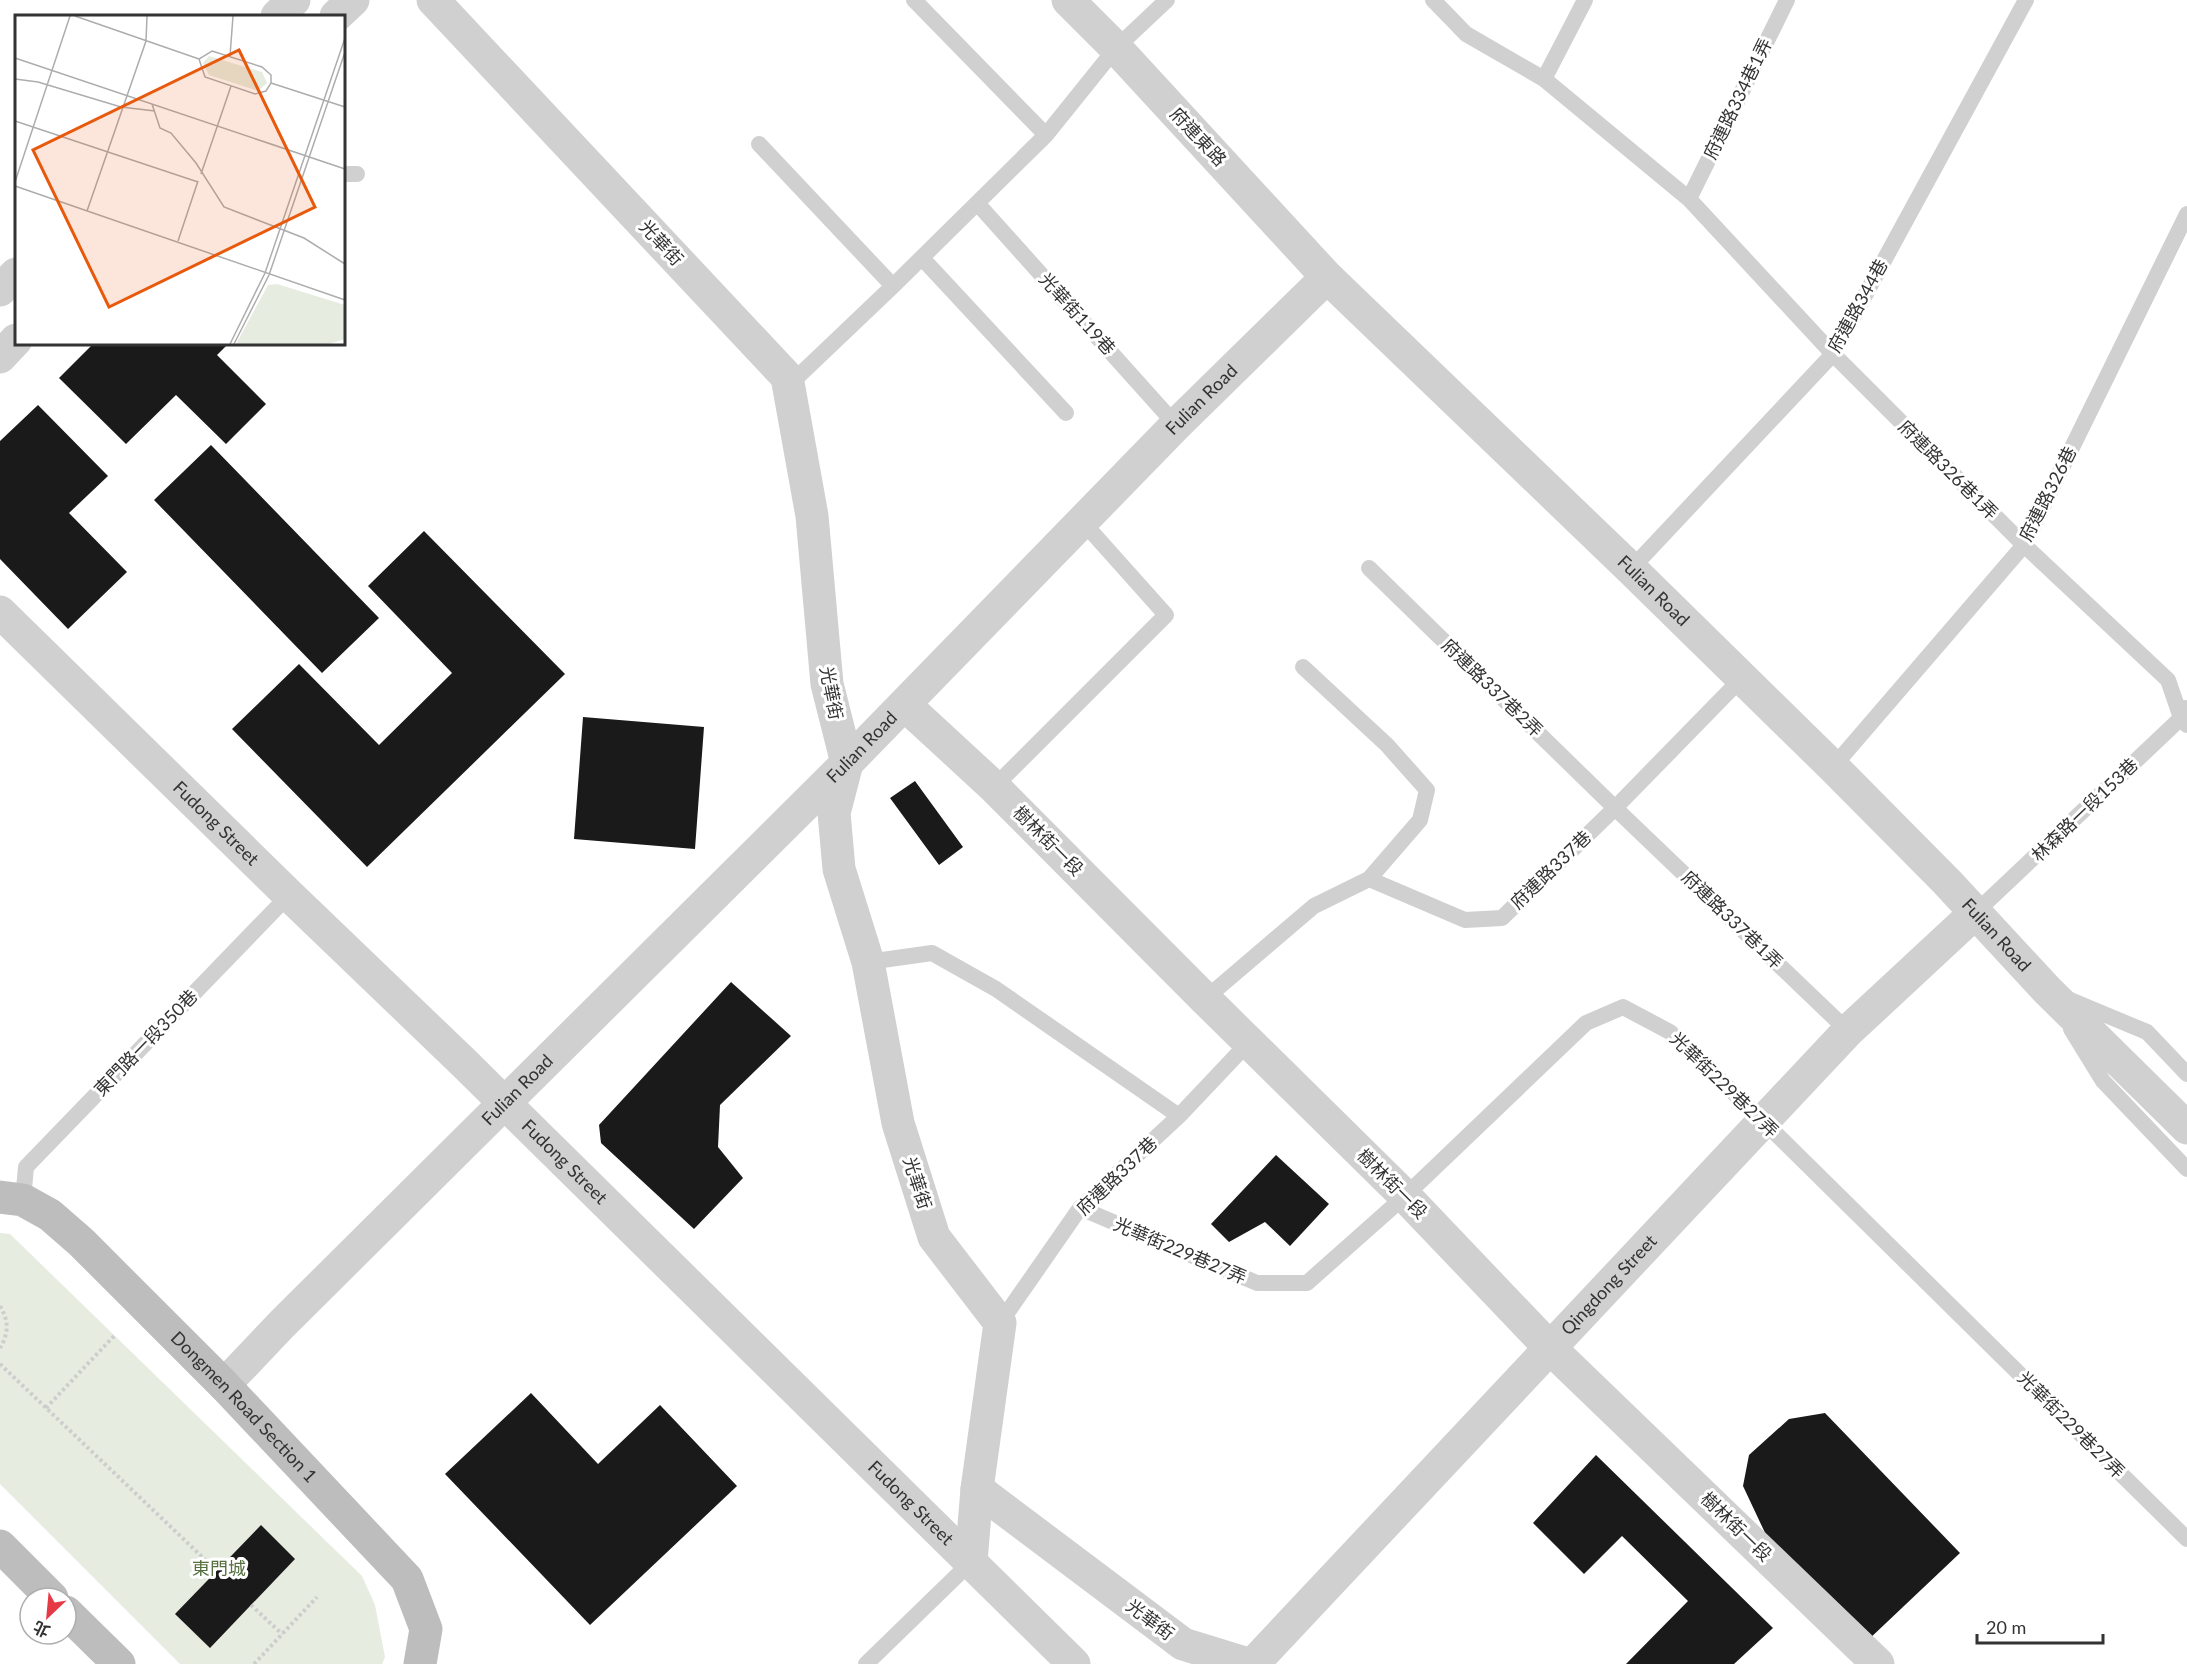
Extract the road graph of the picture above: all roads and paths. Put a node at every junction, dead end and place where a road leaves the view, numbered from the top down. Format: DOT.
graph roads {
  1 [pos="294,0"];
  2 [pos="352,0"];
  3 [pos="433,0"];
  4 [pos="914,0"];
  5 [pos="1068,0"];
  6 [pos="1167,0"];
  7 [pos="1432,0"];
  8 [pos="1585,0"];
  9 [pos="1787,0"];
  10 [pos="2026,0"];
  11 [pos="278,15"];
  12 [pos="337,15"];
  13 [pos="1116,48"];
  14 [pos="1544,79"];
  15 [pos="1046,135"];
  16 [pos="759,144"];
  17 [pos="1689,199"];
  18 [pos="977,203"];
  19 [pos="2187,214"];
  20 [pos="922,258"];
  21 [pos="15,275"];
  22 [pos="1326,277"];
  23 [pos="893,286"];
  24 [pos="0,290"];
  25 [pos="15,341"];
  26 [pos="1833,354"];
  27 [pos="0,357"];
  28 [pos="788,386"];
  29 [pos="1066,413"];
  30 [pos="1176,425"];
  31 [pos="1082,521"];
  32 [pos="2024,545"];
  33 [pos="1369,568"];
  34 [pos="1631,569"];
  35 [pos="0,612"];
  36 [pos="1303,667"];
  37 [pos="1742,678"];
  38 [pos="2187,701"];
  39 [pos="905,705"];
  40 [pos="2184,722"];
  41 [pos="847,763"];
  42 [pos="1833,767"];
  43 [pos="994,787"];
  44 [pos="1615,808"];
  45 [pos="1369,879"];
  46 [pos="289,895"];
  47 [pos="1976,914"];
  48 [pos="868,962"];
  49 [pos="2047,990"];
  50 [pos="1205,999"];
  51 [pos="1848,1031"];
  52 [pos="1249,1042"];
  53 [pos="2187,1074"];
  54 [pos="505,1103"];
  55 [pos="1179,1116"];
  56 [pos="1764,1122"];
  57 [pos="2187,1128"];
  58 [pos="2187,1169"];
  59 [pos="1406,1196"];
  60 [pos="11,1198"];
  61 [pos="1080,1208"];
  62 [pos="0,1306"];
  63 [pos="1000,1323"];
  64 [pos="114,1336"];
  65 [pos="0,1348"];
  66 [pos="1550,1348"];
  67 [pos="0,1364"];
  68 [pos="224,1385"];
  69 [pos="46,1408"];
  70 [pos="977,1489"];
  71 [pos="2187,1539"];
  72 [pos="0,1546"];
  73 [pos="971,1562"];
  74 [pos="217,1571"];
  75 [pos="40,1586"];
  76 [pos="317,1597"];
  77 [pos="251,1605"];
  78 [pos="78,1627"];
  79 [pos="282,1634"];
  80 [pos="104,1659"];
  81 [pos="254,1664"];
  82 [pos="420,1664"];
  83 [pos="866,1664"];
  84 [pos="1074,1664"];
  85 [pos="1248,1664"];
  86 [pos="1253,1664"];
  87 [pos="1878,1664"];
  1 -- 11 [label="street"];
  2 -- 12 [label="street"];
  3 -- 28 [label="street, 光華街"];
  4 -- 15 [label="lane"];
  5 -- 13 [label="street, 府連東路"];
  6 -- 13 [label="lane"];
  7 -- 14 [label="lane"];
  8 -- 14 [label="lane"];
  9 -- 17 [label="lane, 府連路334巷1弄"];
  10 -- 26 [label="lane, 府連路344巷"];
  13 -- 15 [label="lane"];
  13 -- 22 [label="street, 府連東路"];
  14 -- 17 [label="lane"];
  15 -- 18 [label="lane"];
  16 -- 23 [label="lane"];
  17 -- 26 [label="lane"];
  18 -- 20 [label="lane"];
  18 -- 30 [label="lane, 光華街119巷"];
  19 -- 32 [label="lane, 府連路326巷"];
  20 -- 23 [label="lane"];
  20 -- 29 [label="lane"];
  21 -- 24 [label="street"];
  22 -- 30 [label="street, Fulian Road"];
  22 -- 34 [label="street, Fulian Road"];
  23 -- 28 [label="lane"];
  25 -- 27 [label="street"];
  26 -- 32 [label="lane, 府連路326巷1弄"];
  26 -- 34 [label="lane, 府連路344巷"];
  28 -- 41 [label="street, 光華街"];
  30 -- 31 [label="street, Fulian Road"];
  31 -- 39 [label="street, Fulian Road"];
  31 -- 43 [label="lane"];
  32 -- 40 [label="lane, 府連路326巷1弄"];
  32 -- 42 [label="lane, 府連路326巷"];
  33 -- 44 [label="lane, 府連路337巷2弄"];
  34 -- 37 [label="street, Fulian Road"];
  35 -- 46 [label="street, Fudong Street"];
  36 -- 45 [label="lane"];
  37 -- 42 [label="street, Fulian Road"];
  37 -- 44 [label="lane, 府連路337巷"];
  38 -- 40 [label="lane, 林森路一段153巷"];
  39 -- 41 [label="street, Fulian Road"];
  39 -- 43 [label="street, 樹林街一段"];
  40 -- 47 [label="lane, 林森路一段153巷"];
  41 -- 48 [label="street, 光華街"];
  41 -- 54 [label="street, Fulian Road"];
  42 -- 47 [label="street, Fulian Road"];
  43 -- 50 [label="street, 樹林街一段"];
  44 -- 45 [label="lane, 府連路337巷"];
  44 -- 51 [label="lane, 府連路337巷1弄"];
  45 -- 50 [label="lane"];
  46 -- 54 [label="street, Fudong Street"];
  46 -- 60 [label="lane, 東門路一段350巷"];
  47 -- 49 [label="street, Fulian Road"];
  47 -- 51 [label="street, Qingdong Street"];
  48 -- 55 [label="lane"];
  48 -- 63 [label="street, 光華街"];
  49 -- 53 [label="lane"];
  49 -- 57 [label="street, Fulian Road"];
  49 -- 58 [label="lane"];
  50 -- 52 [label="street, 樹林街一段"];
  51 -- 56 [label="street, Qingdong Street"];
  52 -- 55 [label="lane, 府連路337巷"];
  52 -- 59 [label="street, 樹林街一段"];
  54 -- 68 [label="street, Fulian Road"];
  54 -- 73 [label="street, Fudong Street"];
  55 -- 61 [label="lane, 府連路337巷"];
  56 -- 59 [label="lane, 光華街229巷27弄"];
  56 -- 66 [label="street, Qingdong Street"];
  56 -- 71 [label="lane, 光華街229巷27弄"];
  59 -- 61 [label="lane, 光華街229巷27弄"];
  59 -- 66 [label="street, 樹林街一段"];
  60 -- 68 [label="main road, Dongmen Road Section 1"];
  61 -- 63 [label="lane, 府連路337巷"];
  62 -- 65 [label="path"];
  63 -- 70 [label="street"];
  64 -- 69 [label="path"];
  66 -- 86 [label="street, Qingdong Street"];
  66 -- 87 [label="street, 樹林街一段"];
  67 -- 69 [label="path"];
  68 -- 82 [label="main road, Dongmen Road Section 1"];
  69 -- 74 [label="path"];
  70 -- 73 [label="street"];
  70 -- 85 [label="street, 光華街"];
  72 -- 75 [label="main road"];
  73 -- 83 [label="lane"];
  73 -- 84 [label="street, Fudong Street"];
  76 -- 79 [label="path"];
  77 -- 79 [label="path"];
  78 -- 80 [label="main road"];
  79 -- 81 [label="path"];
}
